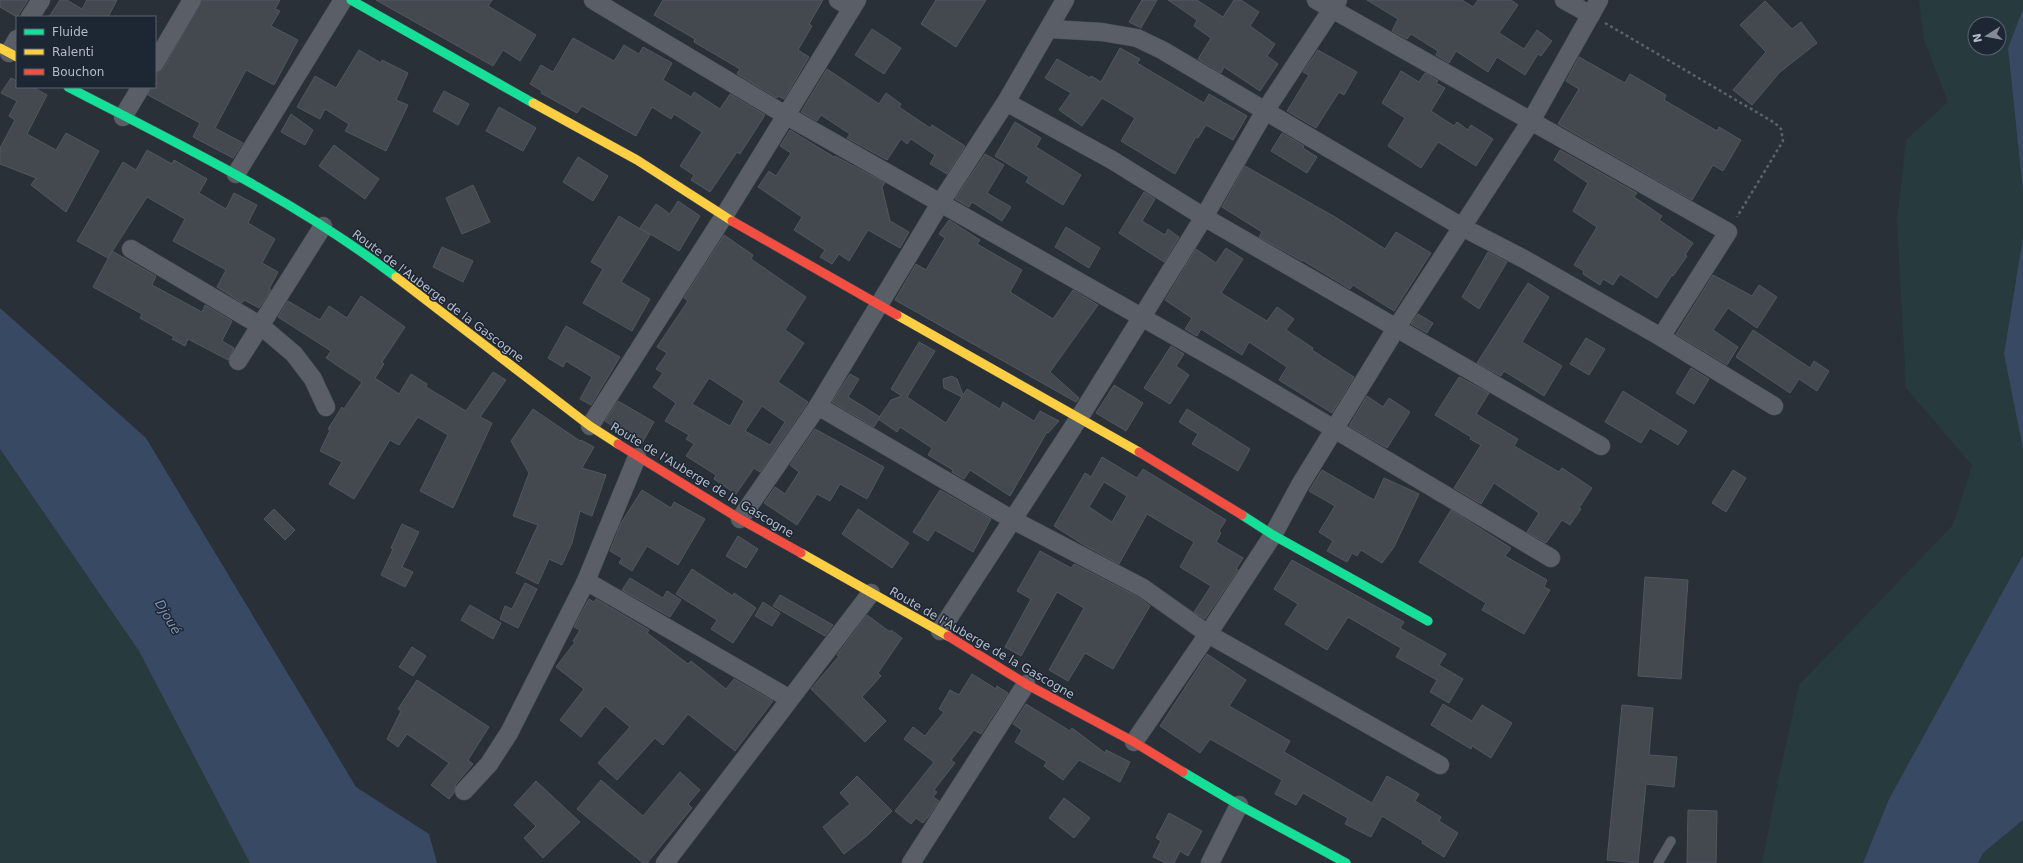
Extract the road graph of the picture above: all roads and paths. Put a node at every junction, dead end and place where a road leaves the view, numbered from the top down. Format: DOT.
graph roads {
  1 [pos="40,0"];
  2 [pos="192,0"];
  3 [pos="343,0"];
  4 [pos="351,0"];
  5 [pos="593,0"];
  6 [pos="1065,0"];
  7 [pos="1316,0"];
  8 [pos="1564,0"];
  9 [pos="849,3"];
  10 [pos="1335,5"];
  11 [pos="1595,7"];
  12 [pos="31,16"];
  13 [pos="1050,29"];
  14 [pos="156,61"];
  15 [pos="70,88"];
  16 [pos="140,88"];
  17 [pos="1006,102"];
  18 [pos="1265,111"];
  19 [pos="787,116"];
  20 [pos="123,117"];
  21 [pos="1531,121"];
  22 [pos="236,174"];
  23 [pos="941,202"];
  24 [pos="724,216"];
  25 [pos="1204,217"];
  26 [pos="323,226"];
  27 [pos="1462,227"];
  28 [pos="1728,232"];
  29 [pos="131,249"];
  30 [pos="880,306"];
  31 [pos="1142,317"];
  32 [pos="261,326"];
  33 [pos="1397,328"];
  34 [pos="1661,337"];
  35 [pos="238,361"];
  36 [pos="818,406"];
  37 [pos="1774,406"];
  38 [pos="326,407"];
  39 [pos="1079,418"];
  40 [pos="590,426"];
  41 [pos="1334,430"];
  42 [pos="1601,446"];
  43 [pos="636,458"];
  44 [pos="740,519"];
  45 [pos="1013,520"];
  46 [pos="1273,535"];
  47 [pos="1551,558"];
  48 [pos="586,581"];
  49 [pos="871,593"];
  50 [pos="1428,621"];
  51 [pos="940,631"];
  52 [pos="1208,634"];
  53 [pos="1026,684"];
  54 [pos="790,698"];
  55 [pos="1134,742"];
  56 [pos="1440,765"];
  57 [pos="464,791"];
  58 [pos="1239,805"];
  59 [pos="1671,841"];
  60 [pos="665,863"];
  61 [pos="911,863"];
  62 [pos="1210,863"];
  63 [pos="1346,863"];
  64 [pos="1658,863"];
  1 -- 12 [label="street"];
  2 -- 14 [label="street"];
  3 -- 22 [label="street"];
  4 -- 24 [label="street"];
  5 -- 19 [label="street"];
  6 -- 13 [label="street"];
  7 -- 10 [label="street"];
  8 -- 11 [label="street"];
  9 -- 19 [label="street"];
  10 -- 18 [label="street"];
  10 -- 21 [label="street"];
  11 -- 21 [label="street"];
  11 -- 28 [label="path"];
  13 -- 17 [label="street"];
  13 -- 18 [label="street"];
  15 -- 20 [label="street, Route de l'Auberge de la Gascogne"];
  16 -- 20 [label="street"];
  17 -- 23 [label="street"];
  17 -- 25 [label="street"];
  18 -- 25 [label="street"];
  18 -- 27 [label="street"];
  19 -- 23 [label="street"];
  19 -- 24 [label="street"];
  20 -- 22 [label="street, Route de l'Auberge de la Gascogne"];
  21 -- 27 [label="street"];
  21 -- 28 [label="street"];
  22 -- 26 [label="street, Route de l'Auberge de la Gascogne"];
  23 -- 30 [label="street"];
  23 -- 31 [label="street"];
  24 -- 30 [label="street"];
  24 -- 40 [label="street"];
  25 -- 31 [label="street"];
  25 -- 33 [label="street"];
  26 -- 32 [label="street"];
  26 -- 40 [label="street, Route de l'Auberge de la Gascogne"];
  27 -- 33 [label="street"];
  27 -- 34 [label="street"];
  28 -- 34 [label="street"];
  29 -- 32 [label="street"];
  30 -- 36 [label="street"];
  30 -- 39 [label="street"];
  31 -- 39 [label="street"];
  31 -- 41 [label="street"];
  32 -- 35 [label="street"];
  32 -- 38 [label="street"];
  33 -- 41 [label="street"];
  33 -- 42 [label="street"];
  34 -- 37 [label="street"];
  36 -- 44 [label="street"];
  36 -- 45 [label="street"];
  39 -- 45 [label="street"];
  39 -- 46 [label="street"];
  40 -- 43 [label="street, Route de l'Auberge de la Gascogne"];
  41 -- 46 [label="street"];
  41 -- 47 [label="street"];
  43 -- 44 [label="street, Route de l'Auberge de la Gascogne"];
  43 -- 48 [label="street"];
  44 -- 49 [label="street, Route de l'Auberge de la Gascogne"];
  45 -- 51 [label="street"];
  45 -- 52 [label="street"];
  46 -- 50 [label="street"];
  46 -- 52 [label="street"];
  48 -- 54 [label="street"];
  48 -- 57 [label="street"];
  49 -- 51 [label="street, Route de l'Auberge de la Gascogne"];
  49 -- 54 [label="street"];
  51 -- 53 [label="street, Route de l'Auberge de la Gascogne"];
  52 -- 55 [label="street"];
  52 -- 56 [label="street"];
  53 -- 55 [label="street, Route de l'Auberge de la Gascogne"];
  53 -- 61 [label="street"];
  54 -- 60 [label="street"];
  55 -- 58 [label="street, Route de l'Auberge de la Gascogne"];
  58 -- 62 [label="street"];
  58 -- 63 [label="street, Route de l'Auberge de la Gascogne"];
  59 -- 64 [label="lane"];
}
